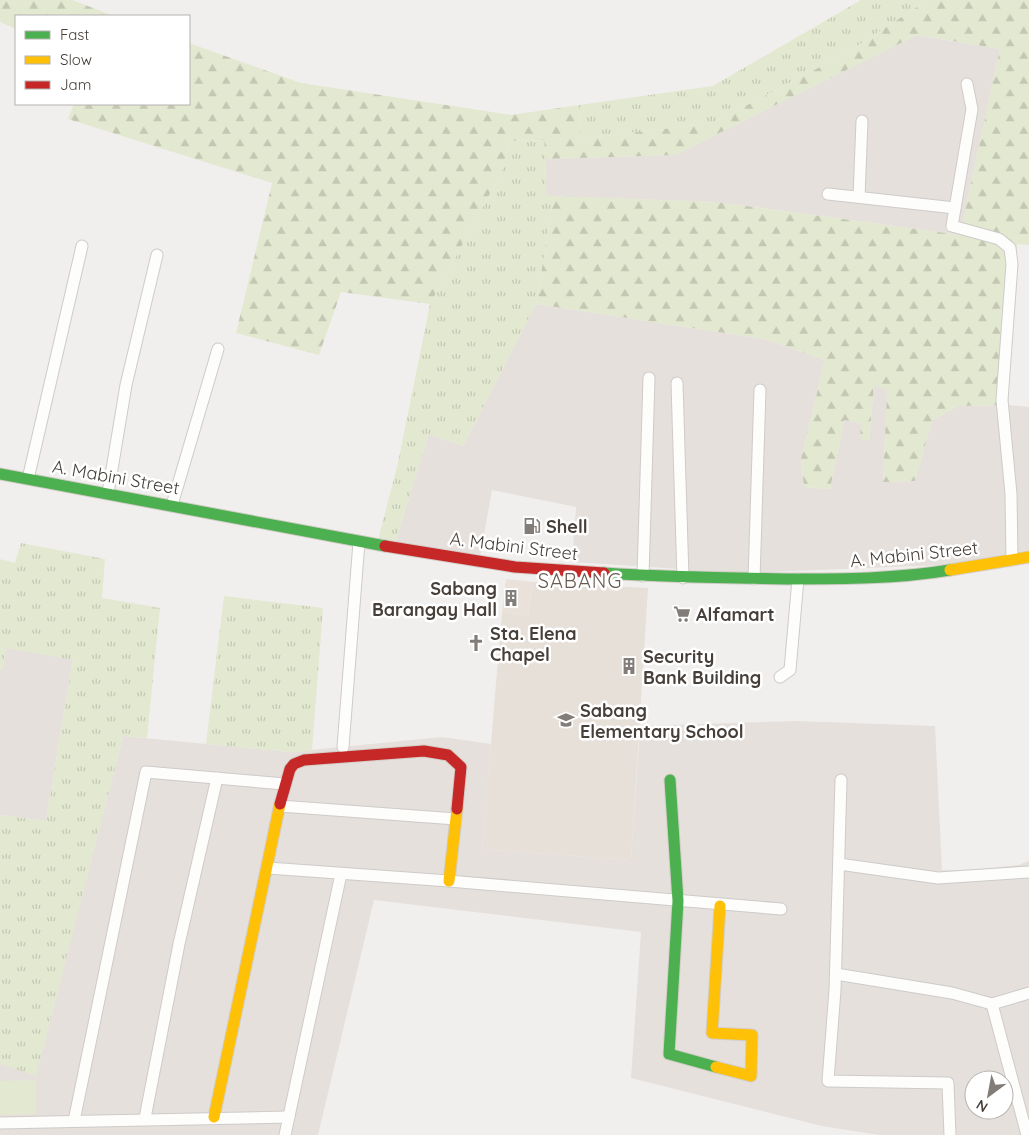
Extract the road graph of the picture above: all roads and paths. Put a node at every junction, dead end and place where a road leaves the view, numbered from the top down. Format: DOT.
graph roads {
  1 [pos="967,84"];
  2 [pos="862,121"];
  3 [pos="828,194"];
  4 [pos="859,197"];
  5 [pos="955,208"];
  6 [pos="82,246"];
  7 [pos="157,255"];
  8 [pos="218,350"];
  9 [pos="649,378"];
  10 [pos="677,383"];
  11 [pos="760,390"];
  12 [pos="0,474"];
  13 [pos="28,479"];
  14 [pos="108,493"];
  15 [pos="172,505"];
  16 [pos="359,542"];
  17 [pos="1029,557"];
  18 [pos="1012,560"];
  19 [pos="643,576"];
  20 [pos="683,578"];
  21 [pos="754,579"];
  22 [pos="798,579"];
  23 [pos="780,677"];
  24 [pos="344,747"];
  25 [pos="218,778"];
  26 [pos="670,780"];
  27 [pos="841,780"];
  28 [pos="284,784"];
  29 [pos="280,806"];
  30 [pos="456,820"];
  31 [pos="839,864"];
  32 [pos="268,868"];
  33 [pos="1029,872"];
  34 [pos="341,874"];
  35 [pos="449,881"];
  36 [pos="678,901"];
  37 [pos="720,906"];
  38 [pos="781,910"];
  39 [pos="836,974"];
  40 [pos="1029,993"];
  41 [pos="992,1004"];
  42 [pos="214,1117"];
  43 [pos="289,1117"];
  44 [pos="145,1118"];
  45 [pos="74,1120"];
  46 [pos="0,1123"];
  47 [pos="285,1135"];
  48 [pos="950,1135"];
  49 [pos="1027,1135"];
  1 -- 5 [label="street"];
  2 -- 4 [label="street"];
  3 -- 4 [label="street"];
  4 -- 5 [label="street"];
  5 -- 18 [label="street"];
  6 -- 13 [label="street"];
  7 -- 14 [label="street"];
  8 -- 15 [label="street"];
  9 -- 19 [label="street"];
  10 -- 20 [label="street"];
  11 -- 21 [label="street"];
  12 -- 13 [label="street, A. Mabini Street"];
  13 -- 14 [label="street, A. Mabini Street"];
  14 -- 15 [label="street, A. Mabini Street"];
  15 -- 16 [label="street, A. Mabini Street"];
  16 -- 19 [label="street, A. Mabini Street"];
  16 -- 24 [label="street"];
  17 -- 18 [label="street, A. Mabini Street"];
  18 -- 22 [label="street, A. Mabini Street"];
  19 -- 20 [label="street, A. Mabini Street"];
  20 -- 21 [label="street, A. Mabini Street"];
  21 -- 22 [label="street, A. Mabini Street"];
  22 -- 23 [label="street"];
  25 -- 28 [label="street"];
  25 -- 44 [label="street"];
  25 -- 45 [label="street"];
  26 -- 36 [label="street"];
  27 -- 31 [label="street"];
  28 -- 29 [label="street"];
  28 -- 30 [label="street"];
  29 -- 30 [label="street"];
  29 -- 32 [label="street"];
  30 -- 35 [label="street"];
  31 -- 33 [label="street"];
  31 -- 39 [label="street"];
  32 -- 34 [label="street"];
  32 -- 42 [label="street"];
  34 -- 35 [label="street"];
  34 -- 43 [label="street"];
  35 -- 36 [label="street"];
  36 -- 37 [label="street"];
  36 -- 37 [label="street"];
  37 -- 38 [label="street"];
  39 -- 41 [label="street"];
  39 -- 48 [label="street"];
  40 -- 41 [label="street"];
  41 -- 49 [label="street"];
  42 -- 43 [label="street"];
  42 -- 44 [label="street"];
  43 -- 47 [label="street"];
  44 -- 45 [label="street"];
  45 -- 46 [label="street"];
}
